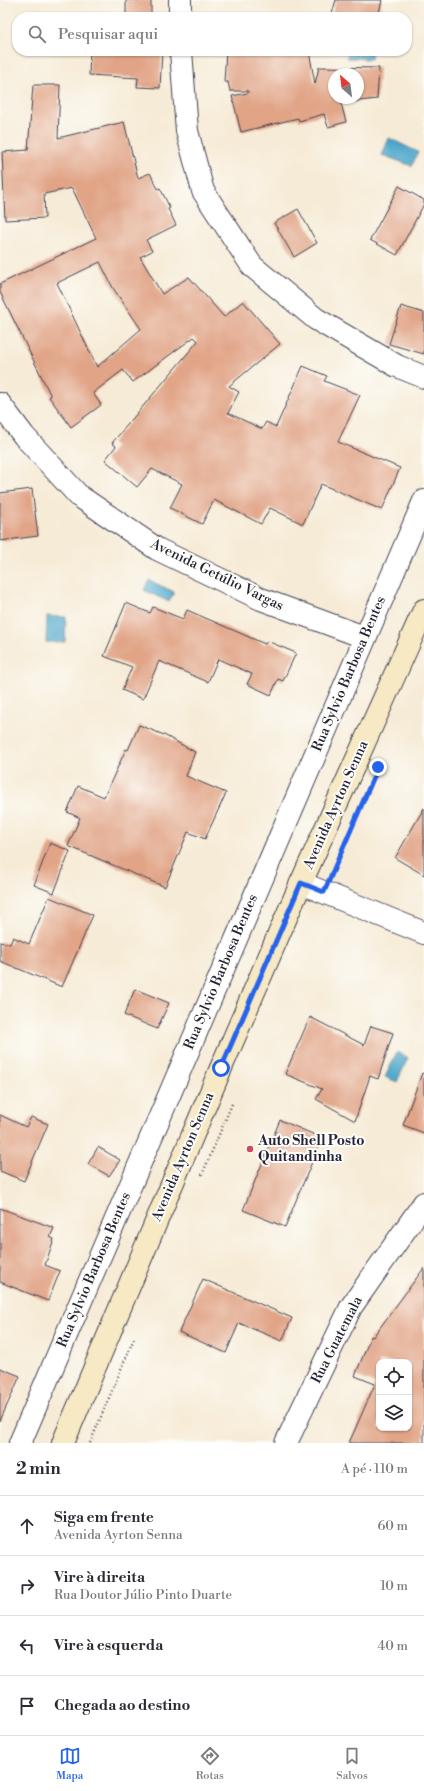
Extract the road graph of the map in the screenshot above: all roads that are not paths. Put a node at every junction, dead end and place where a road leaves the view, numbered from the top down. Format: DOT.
graph roads {
  1 [pos="180,0"];
  2 [pos="180,12"];
  3 [pos="181,56"];
  4 [pos="424,377"];
  5 [pos="0,404"];
  6 [pos="424,501"];
  7 [pos="424,610"];
  8 [pos="364,637"];
  9 [pos="301,883"];
  10 [pos="424,933"];
  11 [pos="424,1203"];
  12 [pos="20,1443"];
  13 [pos="63,1443"];
  14 [pos="286,1443"];
  1 -- 2 [label="street"];
  3 -- 4 [label="street"];
  5 -- 8 [label="street, Avenida Getúlio Vargas"];
  6 -- 8 [label="street, Rua Sylvio Barbosa Bentes"];
  7 -- 9 [label="main road, Avenida Ayrton Senna"];
  8 -- 12 [label="street, Rua Sylvio Barbosa Bentes"];
  9 -- 10 [label="street"];
  9 -- 13 [label="main road, Avenida Ayrton Senna"];
  11 -- 14 [label="street, Rua Guatemala"];
}
